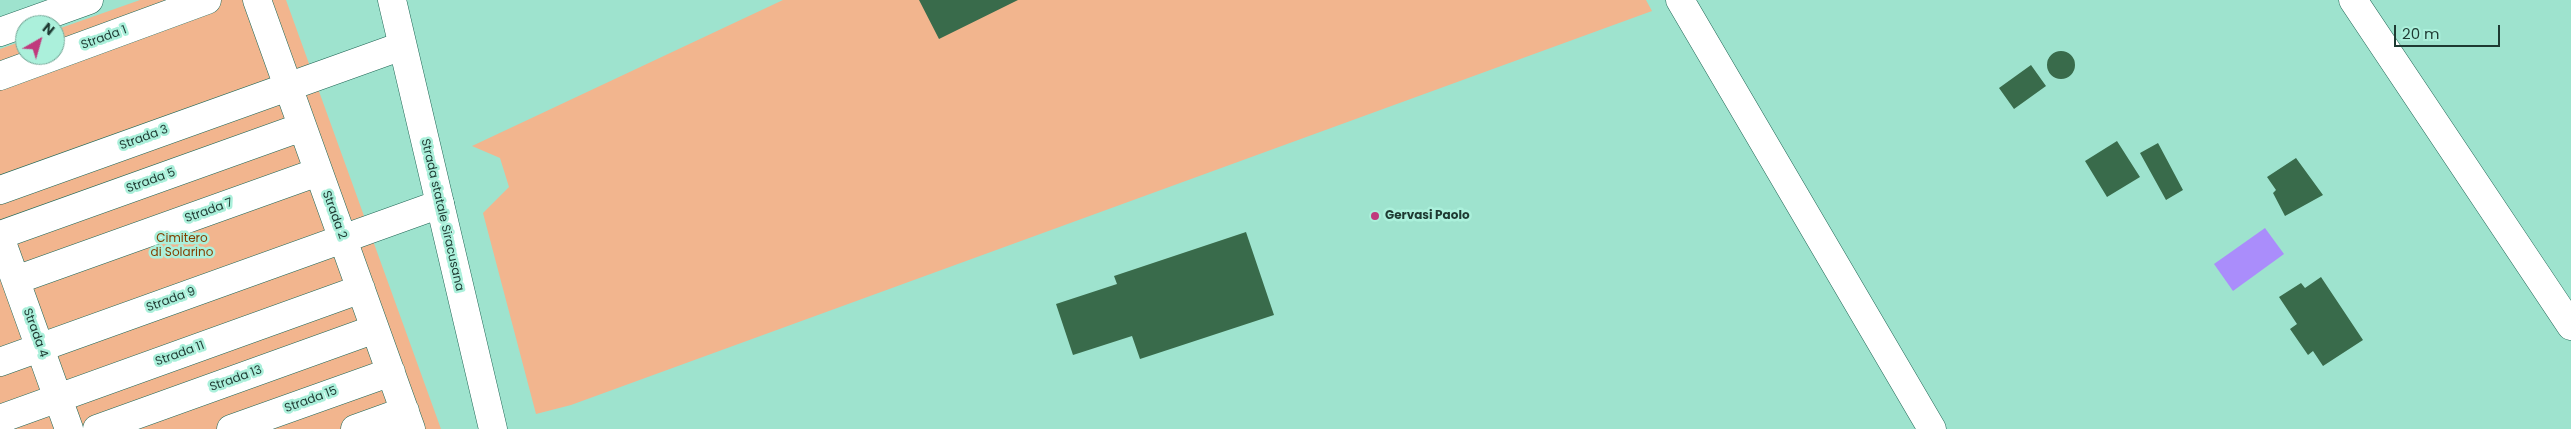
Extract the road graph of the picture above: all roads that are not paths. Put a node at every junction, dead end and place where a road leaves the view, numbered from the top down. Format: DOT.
graph roads {
  1 [pos="89,0"];
  2 [pos="207,0"];
  3 [pos="257,0"];
  4 [pos="392,0"];
  5 [pos="1680,0"];
  6 [pos="2353,0"];
  7 [pos="0,32"];
  8 [pos="402,46"];
  9 [pos="0,76"];
  10 [pos="287,87"];
  11 [pos="302,127"];
  12 [pos="318,172"];
  13 [pos="0,190"];
  14 [pos="440,204"];
  15 [pos="0,236"];
  16 [pos="343,239"];
  17 [pos="16,280"];
  18 [pos="361,289"];
  19 [pos="2571,326"];
  20 [pos="375,329"];
  21 [pos="40,348"];
  22 [pos="0,362"];
  23 [pos="391,372"];
  24 [pos="58,398"];
  25 [pos="0,419"];
  26 [pos="408,420"];
  27 [pos="70,429"];
  28 [pos="97,429"];
  29 [pos="231,429"];
  30 [pos="355,429"];
  31 [pos="493,429"];
  32 [pos="1932,429"];
  1 -- 7 [label="street"];
  2 -- 9 [label="street, Strada 1"];
  3 -- 10 [label="street, Strada 2"];
  4 -- 8 [label="street, Strada statale Siracusana"];
  5 -- 32 [label="street"];
  6 -- 19 [label="street"];
  8 -- 10 [label="street, Strada 3"];
  8 -- 14 [label="street, Strada statale Siracusana"];
  10 -- 11 [label="street, Strada 2"];
  10 -- 13 [label="street, Strada 3"];
  11 -- 12 [label="street, Strada 2"];
  11 -- 15 [label="street, Strada 5"];
  12 -- 16 [label="street, Strada 2"];
  12 -- 17 [label="street, Strada 7"];
  14 -- 16 [label="street, Strada 9"];
  14 -- 31 [label="street, Strada statale Siracusana"];
  15 -- 17 [label="street, Strada 4"];
  16 -- 18 [label="street, Strada 2"];
  16 -- 21 [label="street, Strada 9"];
  17 -- 21 [label="street, Strada 4"];
  18 -- 20 [label="street, Strada 2"];
  18 -- 24 [label="street, Strada 11"];
  20 -- 23 [label="street, Strada 2"];
  20 -- 28 [label="street, Strada 13"];
  21 -- 22 [label="street, Strada 9"];
  21 -- 24 [label="street, Strada 4"];
  23 -- 26 [label="street, Strada 2"];
  23 -- 29 [label="street, Strada 15"];
  24 -- 25 [label="street, Strada 11"];
  24 -- 27 [label="street, Strada 4"];
  26 -- 30 [label="street"];
}
